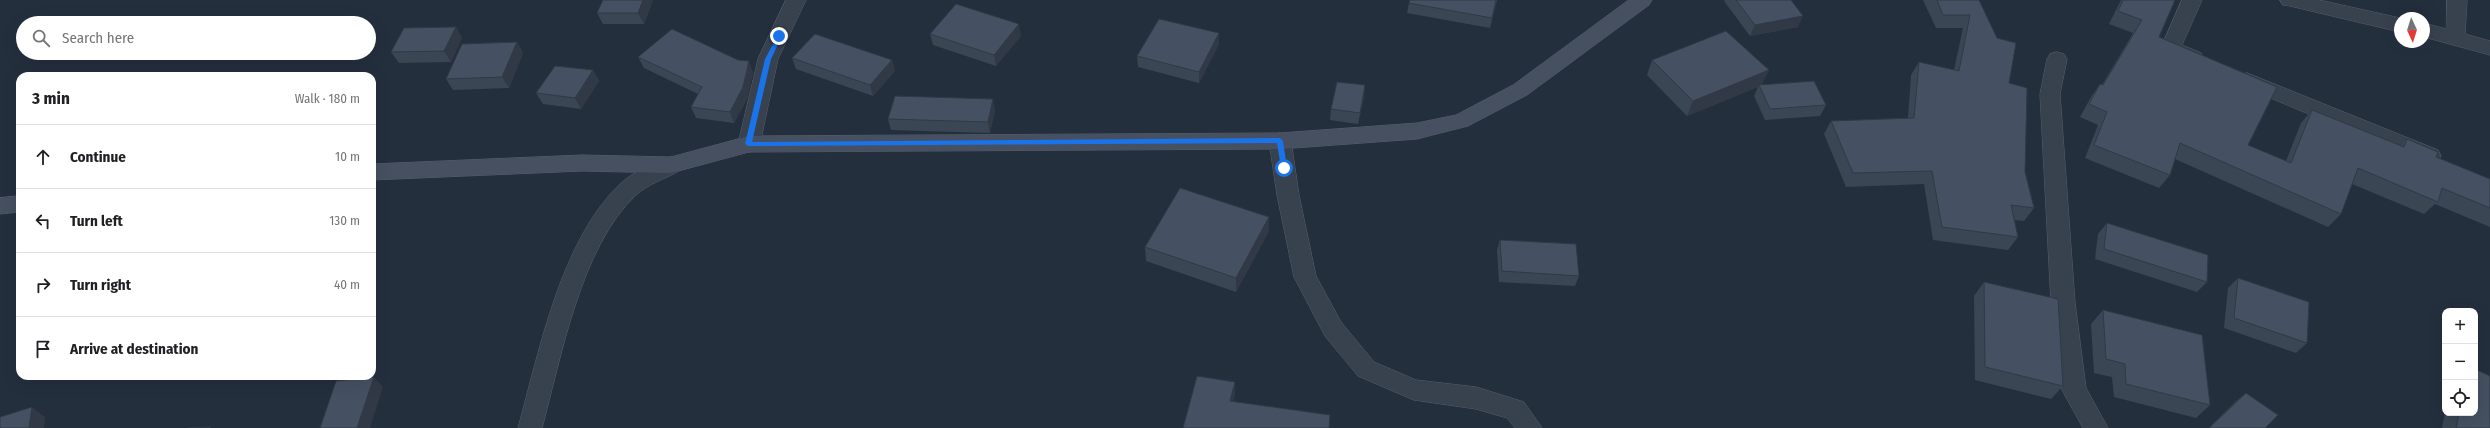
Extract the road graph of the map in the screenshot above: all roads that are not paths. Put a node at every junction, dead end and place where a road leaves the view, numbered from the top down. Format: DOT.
graph roads {
  1 [pos="796,0"];
  2 [pos="1642,0"];
  3 [pos="2192,0"];
  4 [pos="2290,0"];
  5 [pos="2457,0"];
  6 [pos="2394,24"];
  7 [pos="2430,32"];
  8 [pos="2455,38"];
  9 [pos="2490,48"];
  10 [pos="2057,59"];
  11 [pos="1280,141"];
  12 [pos="748,144"];
  13 [pos="2446,162"];
  14 [pos="671,165"];
  15 [pos="376,172"];
  16 [pos="16,204"];
  17 [pos="0,206"];
  18 [pos="530,428"];
  19 [pos="1530,428"];
  20 [pos="2096,428"];
  1 -- 12 [label="street"];
  2 -- 11 [label="main road"];
  3 -- 13 [label="street"];
  4 -- 6 [label="street"];
  5 -- 8 [label="street"];
  7 -- 8 [label="street"];
  8 -- 9 [label="street"];
  10 -- 20 [label="street"];
  11 -- 12 [label="main road"];
  11 -- 19 [label="street"];
  12 -- 14 [label="main road"];
  14 -- 15 [label="main road"];
  14 -- 18 [label="street"];
  16 -- 17 [label="main road"];
}
